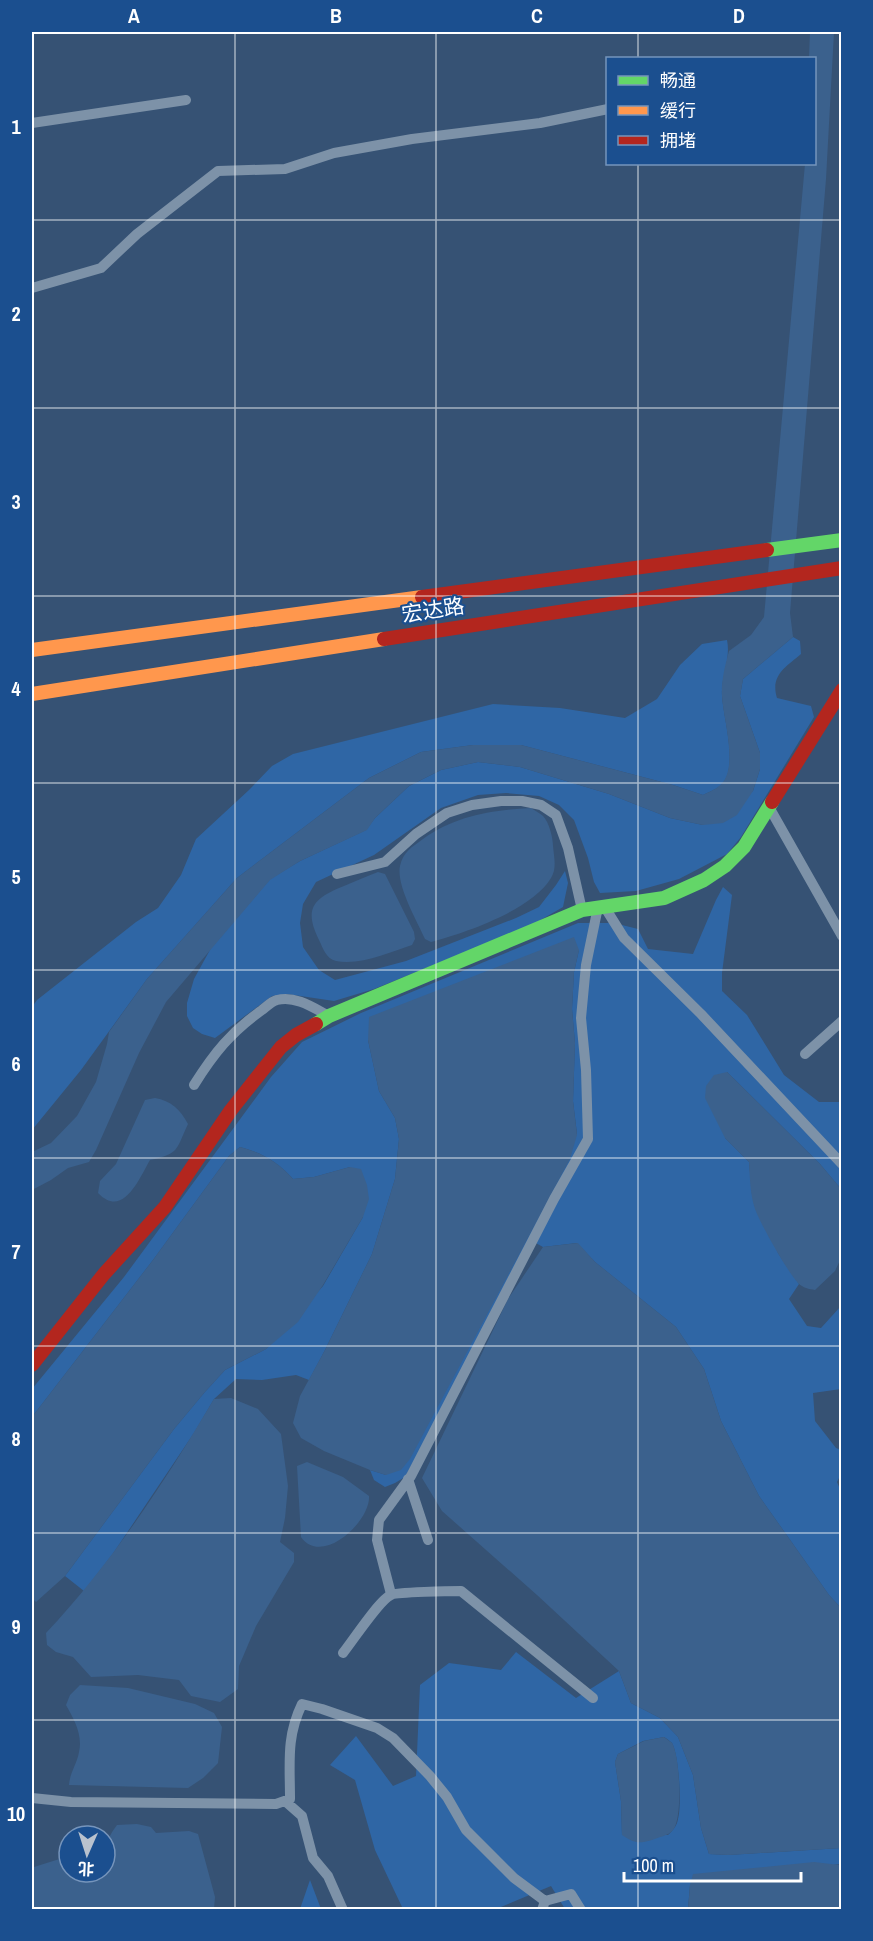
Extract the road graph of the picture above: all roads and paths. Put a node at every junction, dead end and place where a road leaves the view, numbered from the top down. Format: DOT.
graph roads {
  1 [pos="186,100"];
  2 [pos="606,109"];
  3 [pos="32,123"];
  4 [pos="32,288"];
  5 [pos="842,540"];
  6 [pos="842,568"];
  7 [pos="32,650"];
  8 [pos="842,690"];
  9 [pos="32,694"];
  10 [pos="769,807"];
  11 [pos="337,874"];
  12 [pos="601,907"];
  13 [pos="582,910"];
  14 [pos="842,936"];
  15 [pos="329,1016"];
  16 [pos="842,1021"];
  17 [pos="805,1054"];
  18 [pos="194,1085"];
  19 [pos="842,1164"];
  20 [pos="32,1365"];
  21 [pos="408,1479"];
  22 [pos="428,1540"];
  23 [pos="391,1594"];
  24 [pos="343,1653"];
  25 [pos="592,1698"];
  26 [pos="32,1798"];
  27 [pos="285,1801"];
  28 [pos="543,1905"];
  29 [pos="343,1910"];
  30 [pos="581,1910"];
  1 -- 3 [label="street"];
  2 -- 4 [label="street"];
  5 -- 7 [label="main road, 宏达路"];
  6 -- 9 [label="main road, 宏达路"];
  8 -- 10 [label="main road"];
  10 -- 12 [label="main road"];
  10 -- 14 [label="street"];
  11 -- 13 [label="street"];
  12 -- 13 [label="main road"];
  12 -- 19 [label="street"];
  12 -- 21 [label="street"];
  13 -- 15 [label="main road"];
  15 -- 18 [label="street"];
  15 -- 20 [label="main road"];
  16 -- 17 [label="street"];
  21 -- 22 [label="street"];
  21 -- 23 [label="street"];
  23 -- 24 [label="street"];
  23 -- 25 [label="street"];
  26 -- 27 [label="street"];
  27 -- 28 [label="street"];
  27 -- 29 [label="street"];
  28 -- 30 [label="street"];
}
